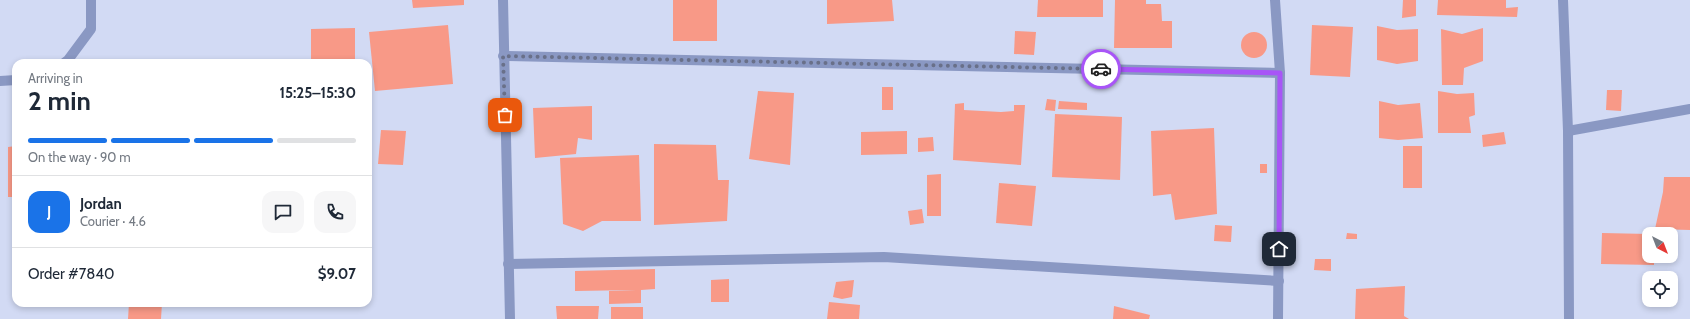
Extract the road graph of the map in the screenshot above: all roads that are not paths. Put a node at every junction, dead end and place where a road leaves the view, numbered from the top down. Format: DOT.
graph roads {
  1 [pos="91,0"];
  2 [pos="503,0"];
  3 [pos="1275,0"];
  4 [pos="1563,0"];
  5 [pos="503,56"];
  6 [pos="69,59"];
  7 [pos="1280,73"];
  8 [pos="12,80"];
  9 [pos="0,81"];
  10 [pos="1690,109"];
  11 [pos="1568,131"];
  12 [pos="508,264"];
  13 [pos="1279,281"];
  14 [pos="510,319"];
  15 [pos="1278,319"];
  16 [pos="1569,319"];
  1 -- 6 [label="street"];
  2 -- 5 [label="street"];
  3 -- 7 [label="street"];
  4 -- 11 [label="street"];
  5 -- 7 [label="street"];
  5 -- 12 [label="street"];
  7 -- 13 [label="street"];
  8 -- 9 [label="street"];
  10 -- 11 [label="street"];
  11 -- 16 [label="street"];
  12 -- 13 [label="street"];
  12 -- 14 [label="street"];
  13 -- 15 [label="street"];
}
